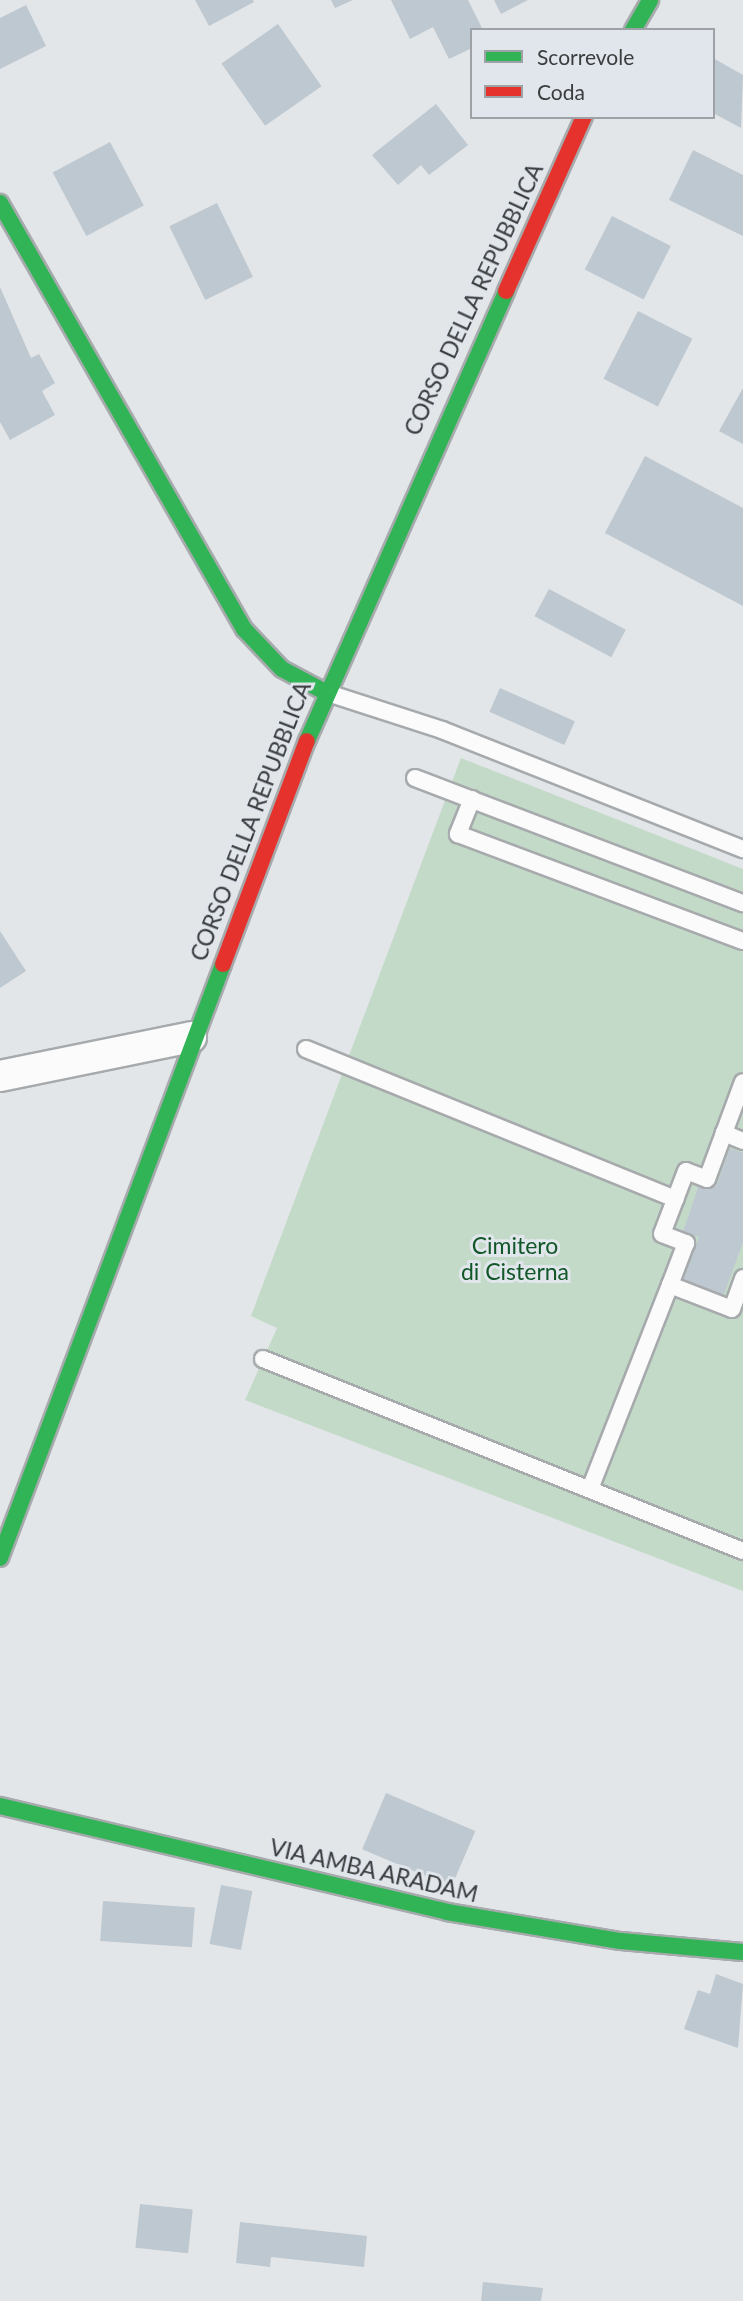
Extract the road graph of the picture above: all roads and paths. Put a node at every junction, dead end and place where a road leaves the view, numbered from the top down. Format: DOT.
graph roads {
  1 [pos="650,0"];
  2 [pos="634,28"];
  3 [pos="583,119"];
  4 [pos="0,203"];
  5 [pos="325,692"];
  6 [pos="415,778"];
  7 [pos="472,799"];
  8 [pos="743,849"];
  9 [pos="743,902"];
  10 [pos="743,941"];
  11 [pos="191,1037"];
  12 [pos="306,1049"];
  13 [pos="0,1076"];
  14 [pos="743,1082"];
  15 [pos="724,1133"];
  16 [pos="743,1141"];
  17 [pos="676,1199"];
  18 [pos="743,1278"];
  19 [pos="670,1285"];
  20 [pos="263,1359"];
  21 [pos="590,1489"];
  22 [pos="743,1551"];
  23 [pos="0,1558"];
  24 [pos="0,1806"];
  25 [pos="743,1952"];
  1 -- 2 [label="street"];
  3 -- 5 [label="street, CORSO DELLA REPUBBLICA"];
  4 -- 5 [label="street"];
  5 -- 8 [label="lane"];
  5 -- 11 [label="street, CORSO DELLA REPUBBLICA"];
  6 -- 7 [label="lane"];
  7 -- 9 [label="lane"];
  7 -- 10 [label="lane"];
  11 -- 13 [label="street"];
  11 -- 23 [label="street, CORSO DELLA REPUBBLICA"];
  12 -- 17 [label="lane"];
  14 -- 15 [label="lane"];
  15 -- 16 [label="lane"];
  15 -- 17 [label="lane"];
  17 -- 19 [label="lane"];
  18 -- 19 [label="lane"];
  19 -- 21 [label="lane"];
  20 -- 21 [label="lane"];
  21 -- 22 [label="lane"];
  24 -- 25 [label="street, VIA AMBA ARADAM"];
}
